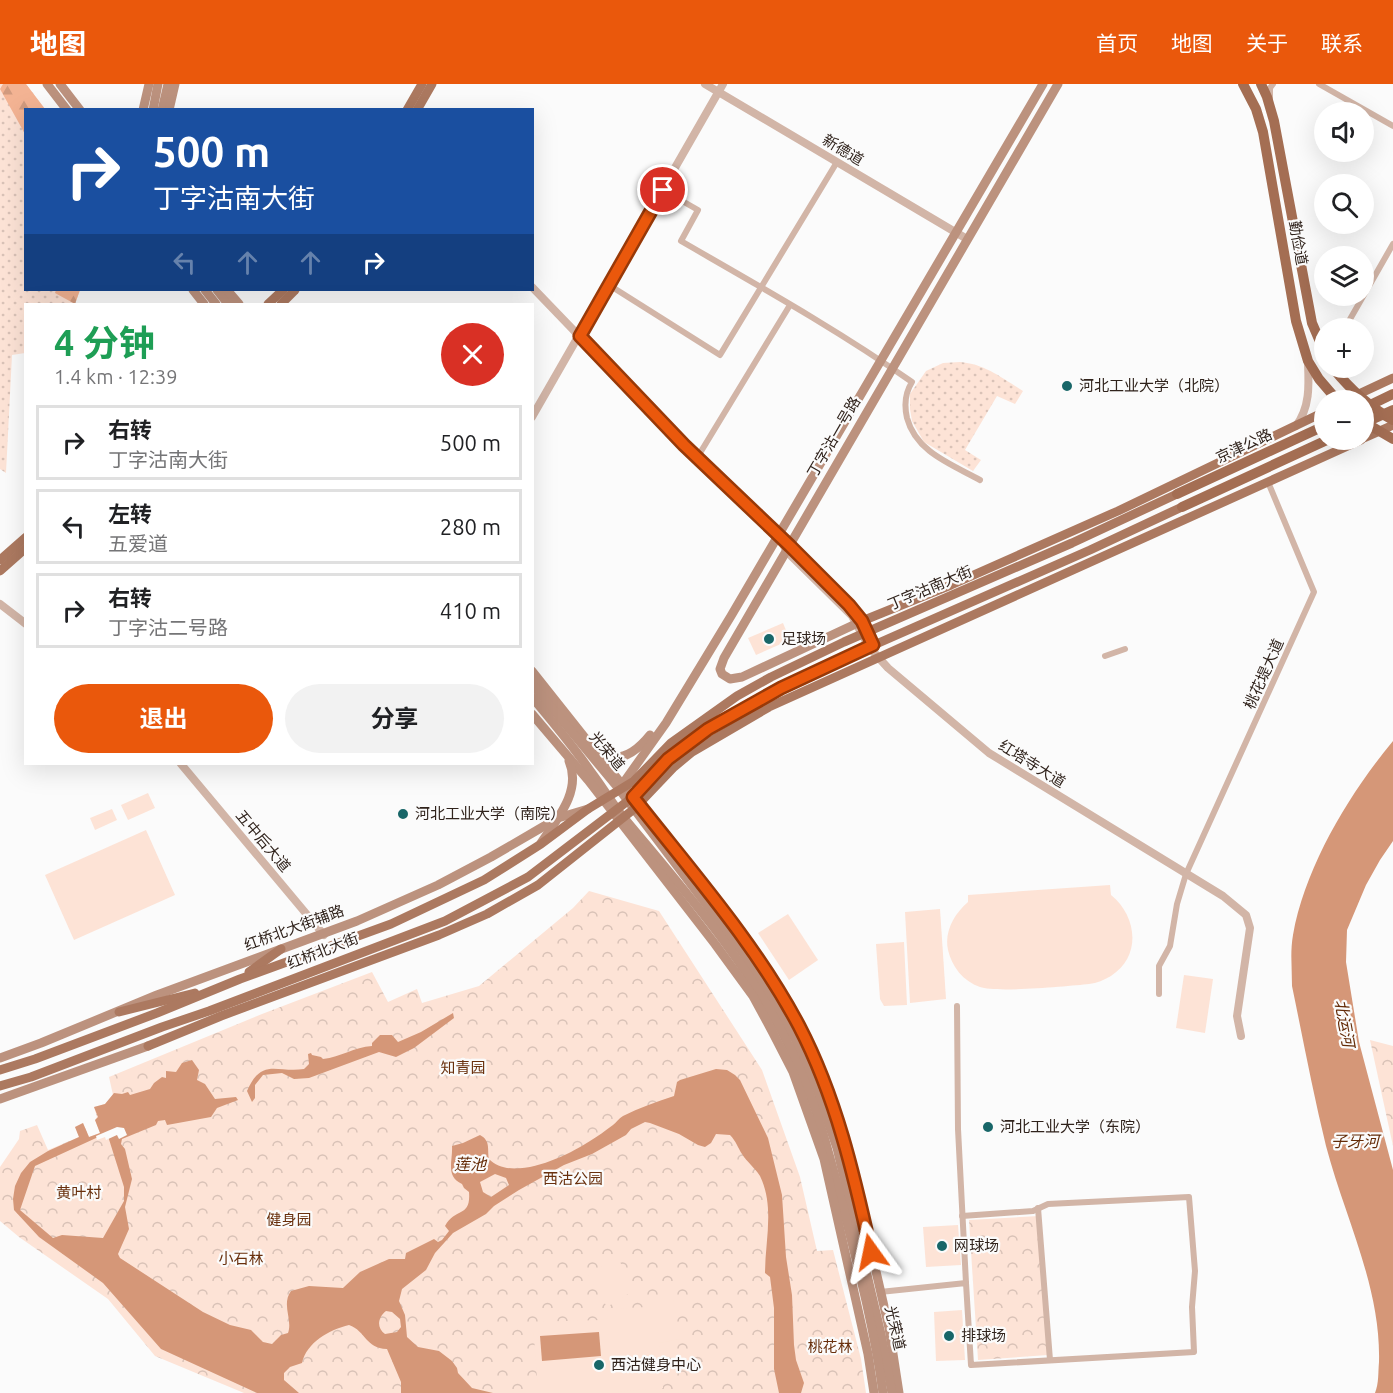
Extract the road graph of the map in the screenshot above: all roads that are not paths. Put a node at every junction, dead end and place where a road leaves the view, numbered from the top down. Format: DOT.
graph roads {
  1 [pos="47,84"];
  2 [pos="60,84"];
  3 [pos="149,84"];
  4 [pos="158,84"];
  5 [pos="168,84"];
  6 [pos="175,84"];
  7 [pos="422,84"];
  8 [pos="432,84"];
  9 [pos="705,84"];
  10 [pos="723,84"];
  11 [pos="1043,84"];
  12 [pos="1058,84"];
  13 [pos="1243,84"];
  14 [pos="1261,84"];
  15 [pos="1273,84"];
  16 [pos="1319,84"];
  17 [pos="718,92"];
  18 [pos="65,108"];
  19 [pos="78,108"];
  20 [pos="143,108"];
  21 [pos="153,108"];
  22 [pos="162,108"];
  23 [pos="169,108"];
  24 [pos="408,108"];
  25 [pos="418,108"];
  26 [pos="1271,111"];
  27 [pos="1393,126"];
  28 [pos="837,162"];
  29 [pos="663,190"];
  30 [pos="956,232"];
  31 [pos="967,239"];
  32 [pos="1393,244"];
  33 [pos="609,285"];
  34 [pos="761,288"];
  35 [pos="534,289"];
  36 [pos="194,291"];
  37 [pos="206,291"];
  38 [pos="218,291"];
  39 [pos="228,291"];
  40 [pos="282,291"];
  41 [pos="294,291"];
  42 [pos="203,303"];
  43 [pos="215,303"];
  44 [pos="227,303"];
  45 [pos="238,303"];
  46 [pos="268,303"];
  47 [pos="282,303"];
  48 [pos="790,304"];
  49 [pos="1351,318"];
  50 [pos="1314,328"];
  51 [pos="580,336"];
  52 [pos="880,360"];
  53 [pos="1308,362"];
  54 [pos="893,368"];
  55 [pos="1393,378"];
  56 [pos="1342,379"];
  57 [pos="1382,384"];
  58 [pos="1329,390"];
  59 [pos="1348,390"];
  60 [pos="1369,390"];
  61 [pos="1393,394"];
  62 [pos="1374,403"];
  63 [pos="1374,408"];
  64 [pos="1393,410"];
  65 [pos="534,414"];
  66 [pos="1314,417"];
  67 [pos="1374,419"];
  68 [pos="1393,420"];
  69 [pos="1393,425"];
  70 [pos="1295,427"];
  71 [pos="1374,429"];
  72 [pos="1314,431"];
  73 [pos="1378,432"];
  74 [pos="1374,434"];
  75 [pos="1393,439"];
  76 [pos="1314,446"];
  77 [pos="1339,450"];
  78 [pos="1335,452"];
  79 [pos="697,458"];
  80 [pos="980,480"];
  81 [pos="1268,482"];
  82 [pos="1177,494"];
  83 [pos="1182,507"];
  84 [pos="778,535"];
  85 [pos="24,539"];
  86 [pos="789,549"];
  87 [pos="24,550"];
  88 [pos="0,560"];
  89 [pos="0,571"];
  90 [pos="990,579"];
  91 [pos="951,585"];
  92 [pos="0,604"];
  93 [pos="24,622"];
  94 [pos="860,622"];
  95 [pos="865,633"];
  96 [pos="871,646"];
  97 [pos="1125,649"];
  98 [pos="1105,656"];
  99 [pos="878,658"];
  100 [pos="534,673"];
  101 [pos="534,686"];
  102 [pos="534,699"];
  103 [pos="674,709"];
  104 [pos="534,716"];
  105 [pos="598,752"];
  106 [pos="566,753"];
  107 [pos="182,765"];
  108 [pos="622,786"];
  109 [pos="606,798"];
  110 [pos="634,803"];
  111 [pos="588,809"];
  112 [pos="618,815"];
  113 [pos="558,818"];
  114 [pos="541,844"];
  115 [pos="1186,874"];
  116 [pos="324,935"];
  117 [pos="281,949"];
  118 [pos="240,979"];
  119 [pos="214,988"];
  120 [pos="1159,994"];
  121 [pos="957,1006"];
  122 [pos="209,1011"];
  123 [pos="119,1012"];
  124 [pos="1241,1036"];
  125 [pos="148,1046"];
  126 [pos="0,1058"];
  127 [pos="0,1070"];
  128 [pos="0,1086"];
  129 [pos="0,1099"];
  130 [pos="1038,1208"];
  131 [pos="962,1216"];
  132 [pos="966,1283"];
  133 [pos="867,1294"];
  134 [pos="1050,1360"];
  135 [pos="874,1393"];
  136 [pos="883,1393"];
  137 [pos="892,1393"];
  138 [pos="899,1393"];
  1 -- 18 [label="main road"];
  2 -- 19 [label="main road"];
  3 -- 20 [label="main road"];
  4 -- 21 [label="main road"];
  5 -- 22 [label="main road"];
  6 -- 23 [label="main road"];
  7 -- 24 [label="main road"];
  8 -- 25 [label="main road"];
  9 -- 17 [label="street, 新德道"];
  10 -- 17 [label="street"];
  11 -- 30 [label="main road, 丁字沽一号路"];
  12 -- 31 [label="main road, 丁字沽一号路"];
  13 -- 53 [label="highway, 勤俭道"];
  14 -- 26 [label="highway, 勤俭道"];
  15 -- 26 [label="street"];
  16 -- 27 [label="street"];
  17 -- 28 [label="street, 新德道"];
  17 -- 29 [label="street"];
  26 -- 50 [label="highway, 勤俭道"];
  28 -- 30 [label="street, 新德道"];
  28 -- 34 [label="street"];
  29 -- 33 [label="street"];
  29 -- 34 [label="street"];
  30 -- 31 [label="street, 新德道"];
  30 -- 52 [label="main road, 丁字沽一号路"];
  31 -- 54 [label="main road, 丁字沽一号路"];
  32 -- 49 [label="street"];
  33 -- 34 [label="street"];
  33 -- 51 [label="street"];
  34 -- 48 [label="street"];
  35 -- 51 [label="street, 红塔寺大道"];
  36 -- 42 [label="main road"];
  37 -- 43 [label="main road"];
  38 -- 44 [label="main road"];
  39 -- 45 [label="main road"];
  40 -- 46 [label="main road"];
  41 -- 47 [label="main road"];
  48 -- 52 [label="street"];
  48 -- 79 [label="street"];
  51 -- 65 [label="street"];
  51 -- 79 [label="street, 红塔寺大道"];
  52 -- 54 [label="street"];
  52 -- 84 [label="main road, 丁字沽一号路"];
  53 -- 58 [label="highway, 勤俭道"];
  53 -- 70 [label="street"];
  54 -- 80 [label="street"];
  54 -- 86 [label="main road, 丁字沽一号路"];
  55 -- 57 [label="main road"];
  56 -- 57 [label="main road"];
  56 -- 59 [label="highway"];
  57 -- 60 [label="main road"];
  61 -- 62 [label="highway, bridge"];
  63 -- 68 [label="highway"];
  64 -- 67 [label="highway, bridge"];
  66 -- 70 [label="main road"];
  69 -- 73 [label="main road"];
  70 -- 91 [label="main road"];
  71 -- 73 [label="highway"];
  72 -- 82 [label="highway, 京津公路"];
  73 -- 74 [label="main road"];
  73 -- 75 [label="highway"];
  76 -- 83 [label="highway, 京津公路"];
  77 -- 78 [label="main road"];
  78 -- 81 [label="main road"];
  79 -- 84 [label="street, 红塔寺大道"];
  81 -- 99 [label="main road"];
  81 -- 115 [label="street, 桃花堤大道"];
  82 -- 90 [label="main road, 丁字沽南大街"];
  83 -- 96 [label="main road, 丁字沽南大街"];
  84 -- 86 [label="street, 红塔寺大道"];
  84 -- 103 [label="main road, 丁字沽一号路"];
  85 -- 88 [label="main road"];
  86 -- 94 [label="street, 红塔寺大道"];
  86 -- 94 [label="main road, 丁字沽一号路"];
  87 -- 89 [label="main road"];
  90 -- 91 [label="main road"];
  90 -- 95 [label="main road, 丁字沽南大街"];
  91 -- 94 [label="main road"];
  92 -- 93 [label="street"];
  94 -- 95 [label="street, 红塔寺大道"];
  95 -- 96 [label="street, 红塔寺大道"];
  95 -- 108 [label="main road, 丁字沽南大街"];
  96 -- 99 [label="street, 红塔寺大道"];
  96 -- 110 [label="main road, 丁字沽南大街"];
  97 -- 98 [label="street"];
  99 -- 110 [label="main road"];
  99 -- 115 [label="street, 红塔寺大道"];
  100 -- 105 [label="main road"];
  101 -- 108 [label="main road, 光荣道"];
  102 -- 109 [label="main road"];
  103 -- 105 [label="main road"];
  103 -- 108 [label="main road, 丁字沽一号路"];
  104 -- 106 [label="main road"];
  105 -- 108 [label="main road"];
  106 -- 109 [label="main road"];
  106 -- 113 [label="main road"];
  107 -- 116 [label="street, 五中后大道"];
  108 -- 109 [label="main road, 红桥北大街"];
  108 -- 110 [label="main road, 光荣道"];
  109 -- 111 [label="main road, 红桥北大街"];
  109 -- 112 [label="main road"];
  110 -- 112 [label="main road, 红桥北大街"];
  110 -- 133 [label="main road, 光荣道"];
  111 -- 113 [label="main road, 红桥北大街辅路"];
  111 -- 114 [label="main road, 红桥北大街"];
  112 -- 122 [label="main road, 红桥北大街"];
  112 -- 125 [label="main road"];
  112 -- 133 [label="main road"];
  113 -- 114 [label="main road"];
  113 -- 116 [label="main road, 红桥北大街辅路"];
  114 -- 118 [label="main road, 红桥北大街"];
  115 -- 120 [label="street, 桃花堤大道"];
  115 -- 124 [label="street, 红塔寺大道"];
  116 -- 117 [label="main road, 红桥北大街辅路"];
  117 -- 118 [label="main road"];
  117 -- 123 [label="main road, 红桥北大街辅路"];
  118 -- 119 [label="main road, 红桥北大街"];
  119 -- 123 [label="main road"];
  119 -- 127 [label="main road, 红桥北大街"];
  121 -- 131 [label="street"];
  122 -- 125 [label="main road"];
  122 -- 128 [label="main road, 红桥北大街"];
  123 -- 126 [label="main road, 红桥北大街辅路"];
  125 -- 129 [label="main road"];
  130 -- 131 [label="street"];
  130 -- 134 [label="street"];
  130 -- 134 [label="street"];
  131 -- 132 [label="street"];
  132 -- 133 [label="street"];
  132 -- 134 [label="street"];
  133 -- 135 [label="main road"];
  133 -- 136 [label="main road, 光荣道"];
  133 -- 137 [label="main road, 光荣道"];
  133 -- 138 [label="main road"];
}
